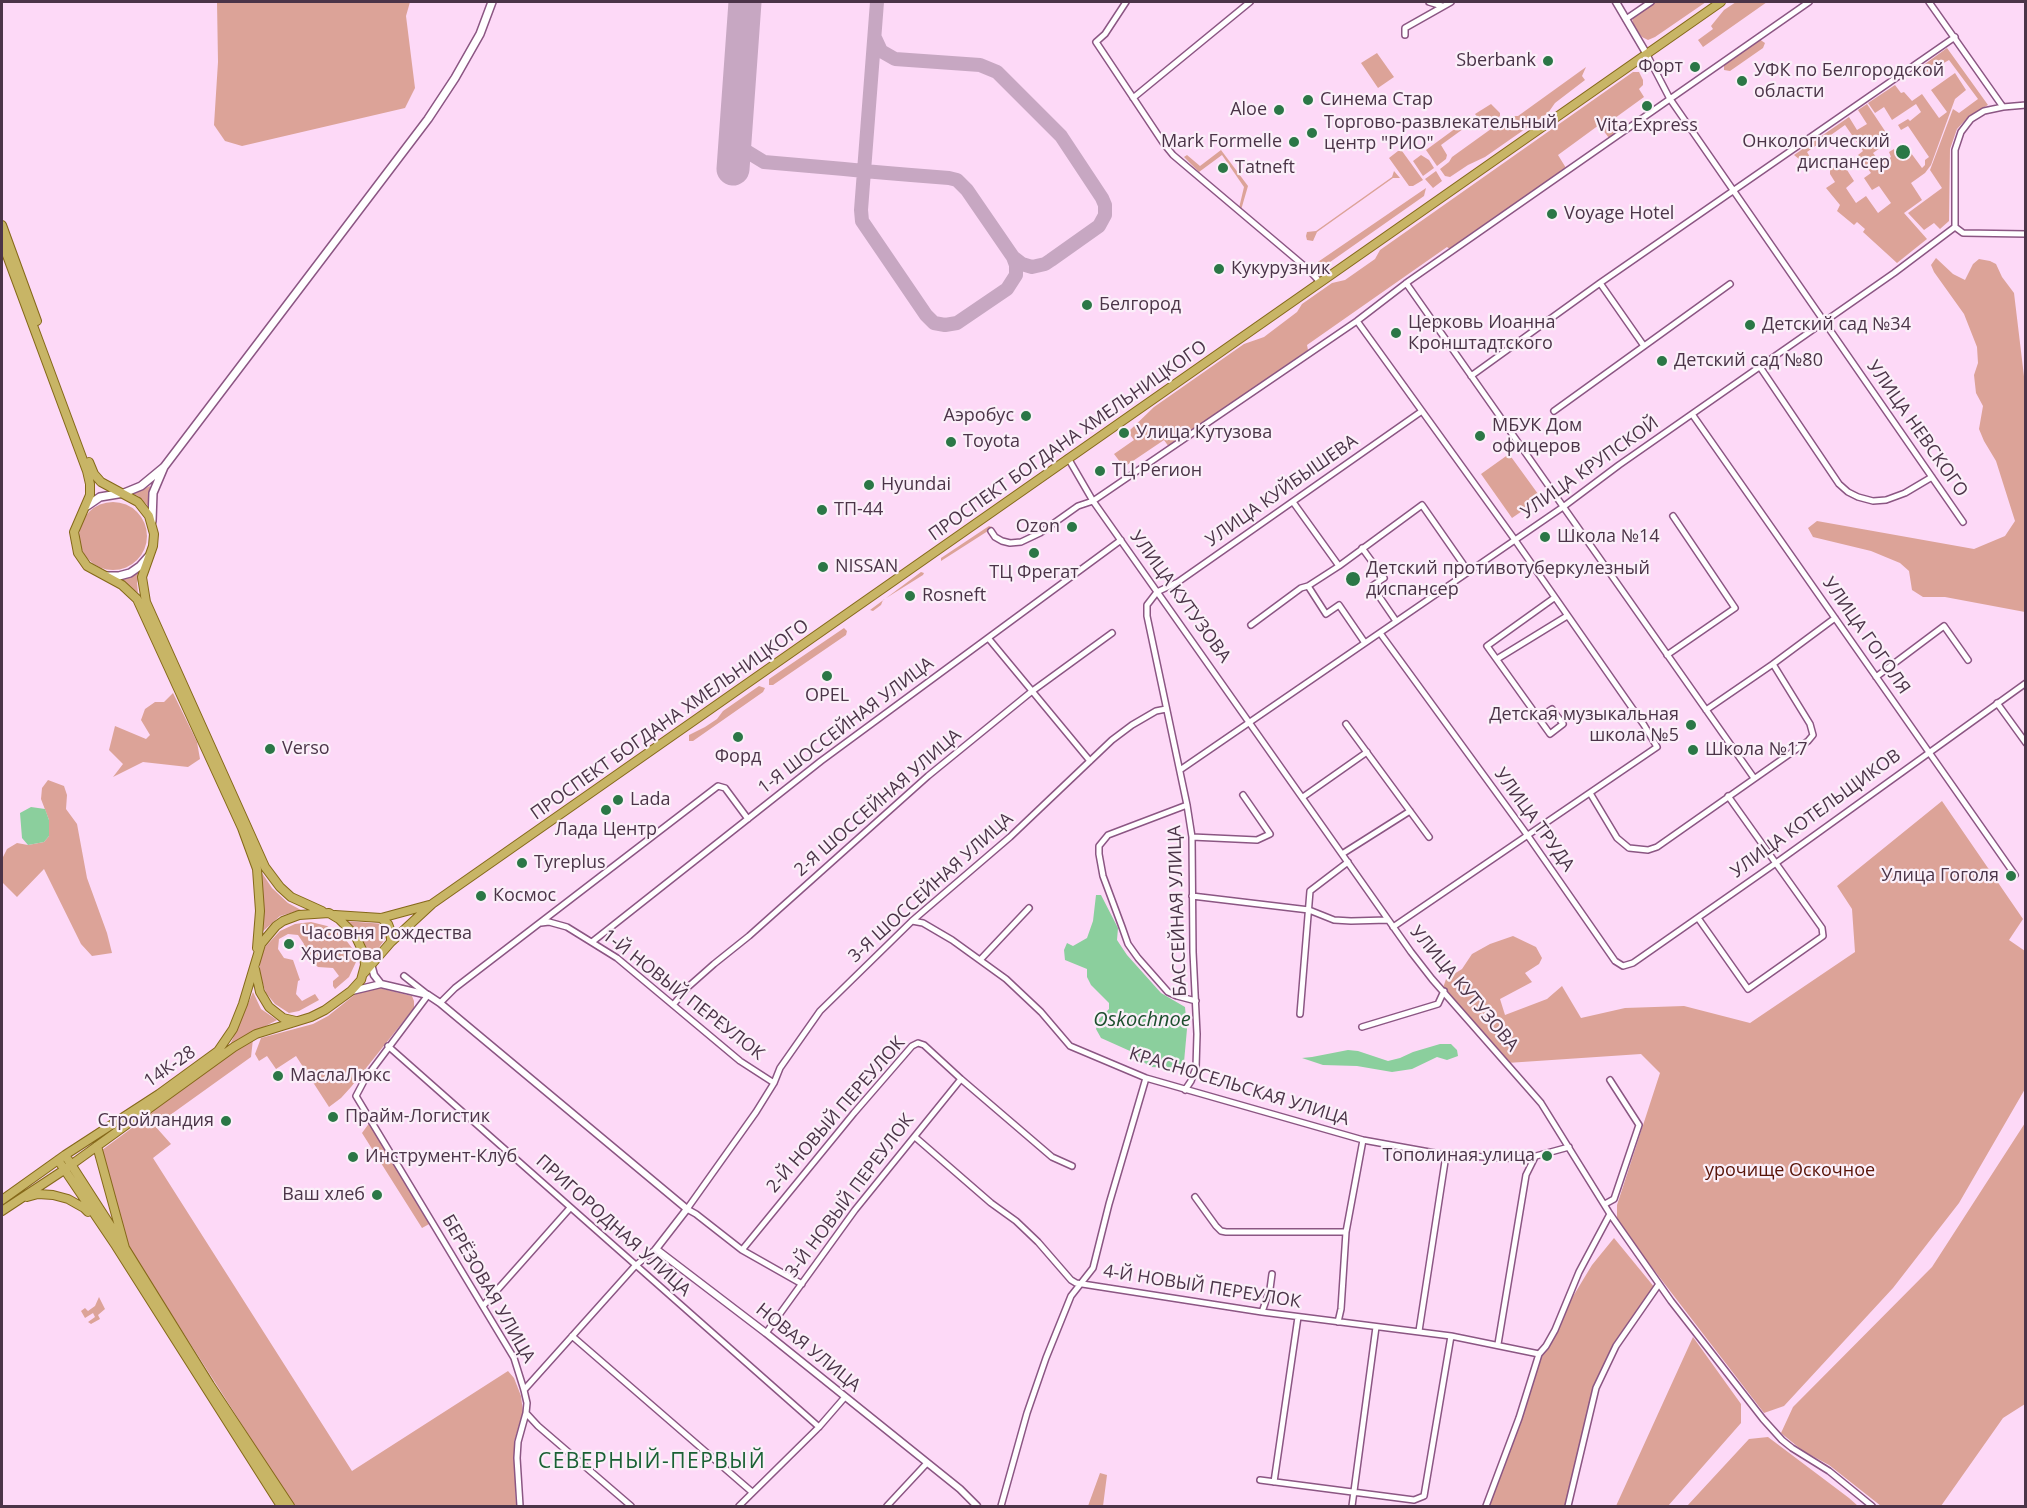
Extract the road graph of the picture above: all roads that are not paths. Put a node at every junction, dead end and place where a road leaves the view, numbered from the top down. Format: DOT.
graph roads {
  1 [pos="492,2"];
  2 [pos="1126,2"];
  3 [pos="1250,2"];
  4 [pos="1429,2"];
  5 [pos="1451,2"];
  6 [pos="1616,2"];
  7 [pos="1651,2"];
  8 [pos="1721,2"];
  9 [pos="1809,2"];
  10 [pos="1929,2"];
  11 [pos="1444,6"];
  12 [pos="1626,19"];
  13 [pos="1405,35"];
  14 [pos="1955,37"];
  15 [pos="1646,53"];
  16 [pos="1133,98"];
  17 [pos="1670,99"];
  18 [pos="2025,105"];
  19 [pos="2003,106"];
  20 [pos="1733,190"];
  21 [pos="2,225"];
  22 [pos="1955,226"];
  23 [pos="2025,234"];
  24 [pos="2,242"];
  25 [pos="1320,282"];
  26 [pos="1406,283"];
  27 [pos="1600,283"];
  28 [pos="1730,284"];
  29 [pos="1357,321"];
  30 [pos="1824,322"];
  31 [pos="1644,346"];
  32 [pos="1760,367"];
  33 [pos="1471,376"];
  34 [pos="1422,411"];
  35 [pos="1554,411"];
  36 [pos="1692,414"];
  37 [pos="1068,458"];
  38 [pos="164,467"];
  39 [pos="1932,477"];
  40 [pos="124,494"];
  41 [pos="1093,501"];
  42 [pos="1293,502"];
  43 [pos="86,506"];
  44 [pos="1563,507"];
  45 [pos="1673,516"];
  46 [pos="152,521"];
  47 [pos="1963,522"];
  48 [pos="991,531"];
  49 [pos="1121,540"];
  50 [pos="1515,540"];
  51 [pos="1362,548"];
  52 [pos="148,557"];
  53 [pos="1339,566"];
  54 [pos="1468,571"];
  55 [pos="107,576"];
  56 [pos="1308,586"];
  57 [pos="1157,592"];
  58 [pos="1554,598"];
  59 [pos="1567,616"];
  60 [pos="1835,618"];
  61 [pos="1396,621"];
  62 [pos="1251,625"];
  63 [pos="1112,633"];
  64 [pos="1380,633"];
  65 [pos="989,639"];
  66 [pos="1365,643"];
  67 [pos="1667,655"];
  68 [pos="1497,659"];
  69 [pos="1968,660"];
  70 [pos="1773,664"];
  71 [pos="1876,677"];
  72 [pos="2025,683"];
  73 [pos="1031,692"];
  74 [pos="1997,703"];
  75 [pos="1167,709"];
  76 [pos="1706,710"];
  77 [pos="1539,718"];
  78 [pos="1251,723"];
  79 [pos="1346,724"];
  80 [pos="2025,743"];
  81 [pos="1928,751"];
  82 [pos="1367,752"];
  83 [pos="1090,761"];
  84 [pos="1180,770"];
  85 [pos="1754,778"];
  86 [pos="1590,792"];
  87 [pos="1244,795"];
  88 [pos="1728,796"];
  89 [pos="1303,798"];
  90 [pos="1187,805"];
  91 [pos="1410,811"];
  92 [pos="748,819"];
  93 [pos="1528,836"];
  94 [pos="1191,837"];
  95 [pos="1430,837"];
  96 [pos="1342,854"];
  97 [pos="1348,862"];
  98 [pos="1776,863"];
  99 [pos="2015,876"];
  100 [pos="1192,896"];
  101 [pos="432,904"];
  102 [pos="1029,908"];
  103 [pos="1309,910"];
  104 [pos="331,914"];
  105 [pos="381,918"];
  106 [pos="1698,918"];
  107 [pos="1388,920"];
  108 [pos="912,921"];
  109 [pos="540,924"];
  110 [pos="1394,927"];
  111 [pos="391,942"];
  112 [pos="592,942"];
  113 [pos="255,959"];
  114 [pos="981,959"];
  115 [pos="371,964"];
  116 [pos="1623,966"];
  117 [pos="364,973"];
  118 [pos="404,976"];
  119 [pos="381,984"];
  120 [pos="351,991"];
  121 [pos="1444,991"];
  122 [pos="428,995"];
  123 [pos="1196,1001"];
  124 [pos="440,1003"];
  125 [pos="673,1005"];
  126 [pos="1300,1014"];
  127 [pos="297,1022"];
  128 [pos="1362,1027"];
  129 [pos="388,1046"];
  130 [pos="1146,1078"];
  131 [pos="960,1079"];
  132 [pos="1611,1080"];
  133 [pos="774,1083"];
  134 [pos="1185,1090"];
  135 [pos="915,1137"];
  136 [pos="1363,1140"];
  137 [pos="97,1146"];
  138 [pos="1569,1147"];
  139 [pos="1446,1155"];
  140 [pos="61,1157"];
  141 [pos="1534,1158"];
  142 [pos="1072,1166"];
  143 [pos="68,1167"];
  144 [pos="1195,1197"];
  145 [pos="21,1199"];
  146 [pos="2,1200"];
  147 [pos="1605,1204"];
  148 [pos="570,1208"];
  149 [pos="687,1209"];
  150 [pos="2,1211"];
  151 [pos="1610,1214"];
  152 [pos="1346,1232"];
  153 [pos="116,1246"];
  154 [pos="125,1248"];
  155 [pos="656,1249"];
  156 [pos="742,1250"];
  157 [pos="635,1266"];
  158 [pos="1272,1274"];
  159 [pos="802,1284"];
  160 [pos="1082,1284"];
  161 [pos="1659,1284"];
  162 [pos="483,1306"];
  163 [pos="1262,1312"];
  164 [pos="1298,1317"];
  165 [pos="1338,1322"];
  166 [pos="1376,1327"];
  167 [pos="1419,1331"];
  168 [pos="766,1333"];
  169 [pos="572,1336"];
  170 [pos="1451,1336"];
  171 [pos="1498,1344"];
  172 [pos="1539,1354"];
  173 [pos="524,1390"];
  174 [pos="845,1397"];
  175 [pos="526,1413"];
  176 [pos="819,1426"];
  177 [pos="927,1463"];
  178 [pos="1260,1480"];
  179 [pos="1274,1482"];
  180 [pos="1354,1491"];
  181 [pos="752,1492"];
  182 [pos="281,1506"];
  183 [pos="290,1506"];
  184 [pos="520,1506"];
  185 [pos="631,1506"];
  186 [pos="740,1506"];
  187 [pos="887,1506"];
  188 [pos="977,1506"];
  189 [pos="1001,1506"];
  190 [pos="1352,1506"];
  191 [pos="1486,1506"];
  192 [pos="1568,1506"];
  193 [pos="1872,1506"];
  1 -- 38 [label="main road"];
  2 -- 16 [label="street"];
  3 -- 16 [label="street"];
  4 -- 11 [label="street"];
  5 -- 11 [label="street"];
  6 -- 12 [label="street"];
  7 -- 12 [label="street"];
  8 -- 15 [label="main road, ПРОСПЕКТ БОГДАНА ХМЕЛЬНИЦКОГО"];
  9 -- 17 [label="street"];
  10 -- 14 [label="street"];
  11 -- 13 [label="street"];
  12 -- 15 [label="street"];
  14 -- 19 [label="street"];
  14 -- 20 [label="street"];
  15 -- 17 [label="street, УЛИЦА НЕВСКОГО"];
  15 -- 25 [label="main road, ПРОСПЕКТ БОГДАНА ХМЕЛЬНИЦКОГО"];
  16 -- 25 [label="street"];
  17 -- 20 [label="street, УЛИЦА НЕВСКОГО"];
  17 -- 26 [label="street"];
  18 -- 19 [label="street"];
  19 -- 22 [label="street"];
  20 -- 27 [label="street"];
  20 -- 30 [label="street, УЛИЦА НЕВСКОГО"];
  21 -- 40 [label="main road"];
  22 -- 23 [label="street"];
  22 -- 30 [label="street, УЛИЦА КРУПСКОЙ"];
  24 -- 43 [label="main road"];
  25 -- 37 [label="main road, ПРОСПЕКТ БОГДАНА ХМЕЛЬНИЦКОГО"];
  26 -- 29 [label="street"];
  26 -- 33 [label="street"];
  27 -- 31 [label="street"];
  27 -- 33 [label="street"];
  28 -- 31 [label="street"];
  29 -- 34 [label="street"];
  29 -- 41 [label="street"];
  30 -- 32 [label="street, УЛИЦА КРУПСКОЙ"];
  30 -- 39 [label="street, УЛИЦА НЕВСКОГО"];
  31 -- 35 [label="street"];
  32 -- 36 [label="street, УЛИЦА КРУПСКОЙ"];
  32 -- 39 [label="street"];
  33 -- 44 [label="street"];
  34 -- 42 [label="street, УЛИЦА КУЙБЫШЕВА"];
  34 -- 50 [label="street"];
  36 -- 44 [label="street, УЛИЦА КРУПСКОЙ"];
  36 -- 60 [label="street, УЛИЦА ГОГОЛЯ"];
  37 -- 41 [label="street, УЛИЦА КУТУЗОВА"];
  37 -- 101 [label="main road, ПРОСПЕКТ БОГДАНА ХМЕЛЬНИЦКОГО"];
  38 -- 40 [label="main road"];
  38 -- 46 [label="main road"];
  39 -- 47 [label="street, УЛИЦА НЕВСКОГО"];
  40 -- 43 [label="main road"];
  40 -- 46 [label="main road"];
  41 -- 48 [label="street"];
  41 -- 49 [label="street, УЛИЦА КУТУЗОВА"];
  42 -- 53 [label="street"];
  42 -- 57 [label="street, УЛИЦА КУЙБЫШЕВА"];
  43 -- 55 [label="main road"];
  44 -- 50 [label="street, УЛИЦА КРУПСКОЙ"];
  44 -- 67 [label="street"];
  45 -- 67 [label="street"];
  46 -- 52 [label="main road"];
  49 -- 57 [label="street, УЛИЦА КУТУЗОВА"];
  49 -- 65 [label="street, 1-Я ШОССЕЙНАЯ УЛИЦА"];
  50 -- 54 [label="street, УЛИЦА КРУПСКОЙ"];
  50 -- 58 [label="street"];
  51 -- 53 [label="street"];
  51 -- 54 [label="street"];
  51 -- 61 [label="street"];
  52 -- 55 [label="main road"];
  52 -- 104 [label="main road"];
  53 -- 56 [label="street"];
  54 -- 61 [label="street, УЛИЦА КРУПСКОЙ"];
  55 -- 113 [label="main road"];
  56 -- 62 [label="street"];
  56 -- 66 [label="street"];
  57 -- 75 [label="street, БАССЕЙНАЯ УЛИЦА"];
  57 -- 78 [label="street, УЛИЦА КУТУЗОВА"];
  58 -- 59 [label="street"];
  58 -- 68 [label="street"];
  59 -- 68 [label="street"];
  59 -- 86 [label="street"];
  60 -- 70 [label="street"];
  60 -- 71 [label="street, УЛИЦА ГОГОЛЯ"];
  61 -- 64 [label="street, УЛИЦА КРУПСКОЙ"];
  63 -- 73 [label="street, 2-Я ШОССЕЙНАЯ УЛИЦА"];
  64 -- 66 [label="street, УЛИЦА КРУПСКОЙ"];
  64 -- 93 [label="street, УЛИЦА ТРУДА"];
  65 -- 73 [label="street"];
  65 -- 92 [label="street, 1-Я ШОССЕЙНАЯ УЛИЦА"];
  66 -- 78 [label="street, УЛИЦА КРУПСКОЙ"];
  67 -- 76 [label="street"];
  68 -- 77 [label="street"];
  69 -- 71 [label="street"];
  70 -- 76 [label="street"];
  70 -- 85 [label="street"];
  71 -- 81 [label="street, УЛИЦА ГОГОЛЯ"];
  72 -- 74 [label="street, УЛИЦА КОТЕЛЬЩИКОВ"];
  73 -- 83 [label="street"];
  73 -- 125 [label="street, 2-Я ШОССЕЙНАЯ УЛИЦА"];
  74 -- 80 [label="street"];
  74 -- 81 [label="street, УЛИЦА КОТЕЛЬЩИКОВ"];
  75 -- 83 [label="street, 3-Я ШОССЕЙНАЯ УЛИЦА"];
  75 -- 84 [label="street, БАССЕЙНАЯ УЛИЦА"];
  76 -- 85 [label="street"];
  77 -- 77 [label="street"];
  78 -- 84 [label="street, УЛИЦА КРУПСКОЙ"];
  78 -- 89 [label="street, УЛИЦА КУТУЗОВА"];
  79 -- 82 [label="street"];
  81 -- 98 [label="street, УЛИЦА КОТЕЛЬЩИКОВ"];
  81 -- 99 [label="street, УЛИЦА ГОГОЛЯ"];
  82 -- 89 [label="street"];
  82 -- 91 [label="street"];
  83 -- 108 [label="street, 3-Я ШОССЕЙНАЯ УЛИЦА"];
  84 -- 90 [label="street, БАССЕЙНАЯ УЛИЦА"];
  85 -- 88 [label="street"];
  86 -- 88 [label="street"];
  86 -- 93 [label="street"];
  87 -- 94 [label="street"];
  88 -- 98 [label="street"];
  89 -- 96 [label="street, УЛИЦА КУТУЗОВА"];
  90 -- 94 [label="street, БАССЕЙНАЯ УЛИЦА"];
  90 -- 123 [label="street"];
  91 -- 95 [label="street"];
  91 -- 96 [label="street"];
  92 -- 109 [label="street"];
  92 -- 112 [label="street, 1-Я ШОССЕЙНАЯ УЛИЦА"];
  93 -- 110 [label="street"];
  93 -- 116 [label="street, УЛИЦА ТРУДА"];
  94 -- 100 [label="street, БАССЕЙНАЯ УЛИЦА"];
  96 -- 97 [label="street, УЛИЦА КУТУЗОВА"];
  97 -- 103 [label="street"];
  97 -- 107 [label="street, УЛИЦА КУТУЗОВА"];
  98 -- 106 [label="street, УЛИЦА КОТЕЛЬЩИКОВ"];
  98 -- 106 [label="street"];
  100 -- 103 [label="street"];
  100 -- 123 [label="street, БАССЕЙНАЯ УЛИЦА"];
  101 -- 105 [label="main road, ПРОСПЕКТ БОГДАНА ХМЕЛЬНИЦКОГО"];
  101 -- 111 [label="main road, ПРОСПЕКТ БОГДАНА ХМЕЛЬНИЦКОГО"];
  102 -- 114 [label="street"];
  103 -- 107 [label="street"];
  103 -- 126 [label="street"];
  104 -- 105 [label="main road, ПРОСПЕКТ БОГДАНА ХМЕЛЬНИЦКОГО"];
  104 -- 113 [label="main road"];
  104 -- 117 [label="main road"];
  105 -- 111 [label="main road"];
  106 -- 116 [label="street, УЛИЦА КОТЕЛЬЩИКОВ"];
  107 -- 110 [label="street, УЛИЦА КУТУЗОВА"];
  108 -- 114 [label="street, КРАСНОСЕЛЬСКАЯ УЛИЦА"];
  108 -- 133 [label="street, 3-Я ШОССЕЙНАЯ УЛИЦА"];
  109 -- 112 [label="street, 1-Й НОВЫЙ ПЕРЕУЛОК"];
  109 -- 124 [label="street"];
  110 -- 121 [label="street, УЛИЦА КУТУЗОВА"];
  111 -- 115 [label="main road, ПРОСПЕКТ БОГДАНА ХМЕЛЬНИЦКОГО"];
  112 -- 125 [label="street, 1-Й НОВЫЙ ПЕРЕУЛОК"];
  113 -- 127 [label="main road"];
  113 -- 140 [label="main road, 14К-28"];
  114 -- 130 [label="street, КРАСНОСЕЛЬСКАЯ УЛИЦА"];
  115 -- 117 [label="main road"];
  115 -- 119 [label="street"];
  117 -- 120 [label="main road"];
  118 -- 122 [label="street"];
  119 -- 120 [label="street"];
  119 -- 122 [label="street"];
  120 -- 127 [label="main road"];
  121 -- 128 [label="street"];
  121 -- 138 [label="street, УЛИЦА КУТУЗОВА"];
  122 -- 124 [label="street"];
  122 -- 129 [label="street"];
  123 -- 134 [label="street, БАССЕЙНАЯ УЛИЦА"];
  124 -- 149 [label="street"];
  125 -- 133 [label="street, 1-Й НОВЫЙ ПЕРЕУЛОК"];
  127 -- 137 [label="main road, 14К-28"];
  129 -- 148 [label="street, ПРИГОРОДНАЯ УЛИЦА"];
  129 -- 162 [label="street, БЕРЁЗОВАЯ УЛИЦА"];
  130 -- 134 [label="street, КРАСНОСЕЛЬСКАЯ УЛИЦА"];
  130 -- 160 [label="street"];
  131 -- 135 [label="street, 3-Й НОВЫЙ ПЕРЕУЛОК"];
  131 -- 142 [label="street, 2-Й НОВЫЙ ПЕРЕУЛОК"];
  131 -- 156 [label="street, 2-Й НОВЫЙ ПЕРЕУЛОК"];
  132 -- 147 [label="street"];
  133 -- 149 [label="street, 3-Я ШОССЕЙНАЯ УЛИЦА"];
  134 -- 136 [label="street, КРАСНОСЕЛЬСКАЯ УЛИЦА"];
  135 -- 159 [label="street, 3-Й НОВЫЙ ПЕРЕУЛОК"];
  135 -- 160 [label="street, 4-Й НОВЫЙ ПЕРЕУЛОК"];
  136 -- 139 [label="street, КРАСНОСЕЛЬСКАЯ УЛИЦА"];
  136 -- 152 [label="street"];
  137 -- 143 [label="main road, 14К-28"];
  137 -- 154 [label="main road"];
  138 -- 141 [label="street, КРАСНОСЕЛЬСКАЯ УЛИЦА"];
  138 -- 147 [label="street, УЛИЦА КУТУЗОВА"];
  139 -- 141 [label="street, КРАСНОСЕЛЬСКАЯ УЛИЦА"];
  139 -- 167 [label="street"];
  140 -- 143 [label="main road"];
  140 -- 146 [label="main road, 14К-28"];
  141 -- 171 [label="street"];
  143 -- 145 [label="main road, 14К-28"];
  143 -- 153 [label="main road"];
  143 -- 154 [label="main road"];
  144 -- 152 [label="street"];
  145 -- 150 [label="main road, 14К-28"];
  145 -- 153 [label="main road"];
  147 -- 151 [label="street, УЛИЦА КУТУЗОВА"];
  148 -- 157 [label="street, ПРИГОРОДНАЯ УЛИЦА"];
  148 -- 162 [label="street"];
  149 -- 155 [label="street"];
  149 -- 156 [label="street"];
  151 -- 161 [label="street, УЛИЦА КУТУЗОВА"];
  151 -- 172 [label="street"];
  152 -- 165 [label="street"];
  153 -- 182 [label="main road"];
  154 -- 183 [label="main road"];
  155 -- 157 [label="street"];
  155 -- 168 [label="street, НОВАЯ УЛИЦА"];
  156 -- 159 [label="street"];
  157 -- 169 [label="street"];
  157 -- 176 [label="street, ПРИГОРОДНАЯ УЛИЦА"];
  158 -- 163 [label="street"];
  159 -- 168 [label="street, 3-Й НОВЫЙ ПЕРЕУЛОК"];
  160 -- 163 [label="street, 4-Й НОВЫЙ ПЕРЕУЛОК"];
  160 -- 189 [label="street"];
  161 -- 192 [label="street"];
  161 -- 193 [label="street, УЛИЦА КУТУЗОВА"];
  162 -- 173 [label="street, БЕРЁЗОВАЯ УЛИЦА"];
  163 -- 164 [label="street, 4-Й НОВЫЙ ПЕРЕУЛОК"];
  164 -- 165 [label="street, 4-Й НОВЫЙ ПЕРЕУЛОК"];
  164 -- 179 [label="street"];
  165 -- 166 [label="street, 4-Й НОВЫЙ ПЕРЕУЛОК"];
  166 -- 167 [label="street, 4-Й НОВЫЙ ПЕРЕУЛОК"];
  166 -- 180 [label="street"];
  167 -- 170 [label="street, 4-Й НОВЫЙ ПЕРЕУЛОК"];
  168 -- 174 [label="street, НОВАЯ УЛИЦА"];
  169 -- 173 [label="street"];
  169 -- 181 [label="street"];
  170 -- 171 [label="street, 4-Й НОВЫЙ ПЕРЕУЛОК"];
  170 -- 180 [label="street"];
  171 -- 172 [label="street, 4-Й НОВЫЙ ПЕРЕУЛОК"];
  172 -- 191 [label="street"];
  173 -- 175 [label="street, БЕРЁЗОВАЯ УЛИЦА"];
  174 -- 176 [label="street"];
  174 -- 177 [label="street, НОВАЯ УЛИЦА"];
  175 -- 184 [label="street"];
  175 -- 185 [label="street"];
  176 -- 181 [label="street"];
  177 -- 187 [label="street"];
  177 -- 188 [label="street, НОВАЯ УЛИЦА"];
  178 -- 179 [label="street"];
  179 -- 180 [label="street"];
  180 -- 190 [label="street"];
  181 -- 186 [label="street"];
}
